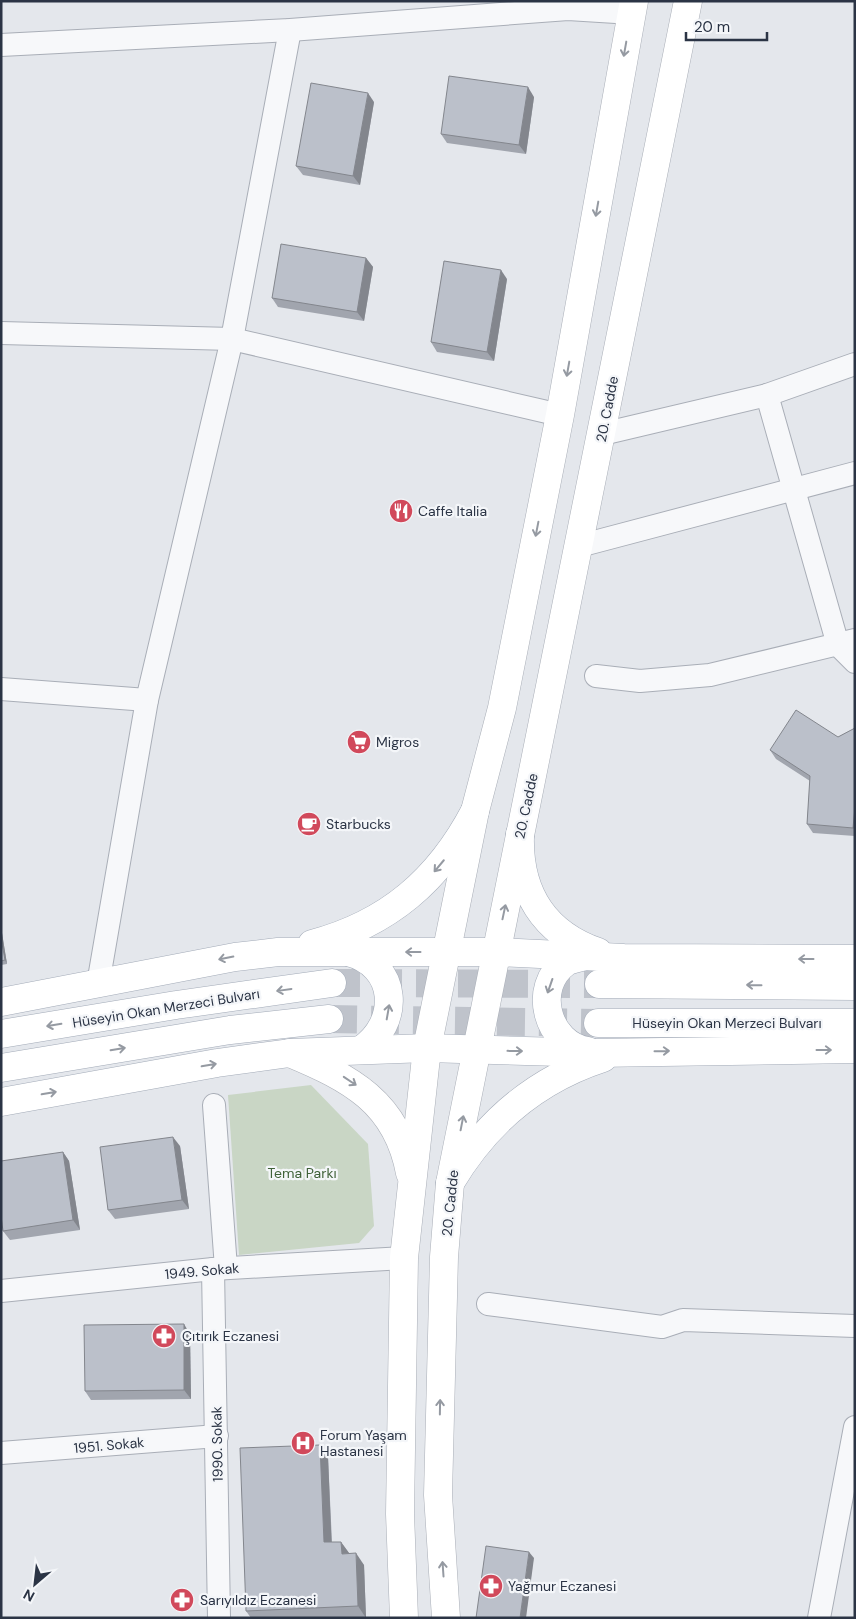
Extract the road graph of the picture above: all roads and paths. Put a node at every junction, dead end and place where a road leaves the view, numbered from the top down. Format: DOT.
graph roads {
  1 [pos="688,1"];
  2 [pos="633,7"];
  3 [pos="472,8"];
  4 [pos="290,30"];
  5 [pos="1,45"];
  6 [pos="1,333"];
  7 [pos="232,339"];
  8 [pos="855,364"];
  9 [pos="767,395"];
  10 [pos="560,415"];
  11 [pos="602,434"];
  12 [pos="855,473"];
  13 [pos="793,490"];
  14 [pos="579,546"];
  15 [pos="846,642"];
  16 [pos="855,662"];
  17 [pos="596,676"];
  18 [pos="1,689"];
  19 [pos="147,700"];
  20 [pos="476,811"];
  21 [pos="520,834"];
  22 [pos="278,952"];
  23 [pos="345,952"];
  24 [pos="445,952"];
  25 [pos="495,952"];
  26 [pos="584,956"];
  27 [pos="624,958"];
  28 [pos="855,959"];
  29 [pos="332,983"];
  30 [pos="98,984"];
  31 [pos="599,984"];
  32 [pos="855,986"];
  33 [pos="1,1002"];
  34 [pos="329,1019"];
  35 [pos="598,1023"];
  36 [pos="855,1023"];
  37 [pos="1,1034"];
  38 [pos="427,1048"];
  39 [pos="855,1049"];
  40 [pos="361,1050"];
  41 [pos="477,1050"];
  42 [pos="595,1052"];
  43 [pos="631,1052"];
  44 [pos="290,1054"];
  45 [pos="1,1068"];
  46 [pos="1,1102"];
  47 [pos="214,1106"];
  48 [pos="450,1183"];
  49 [pos="412,1187"];
  50 [pos="404,1258"];
  51 [pos="220,1269"];
  52 [pos="1,1291"];
  53 [pos="488,1304"];
  54 [pos="855,1326"];
  55 [pos="855,1427"];
  56 [pos="217,1436"];
  57 [pos="1,1453"];
  58 [pos="219,1618"];
  59 [pos="404,1618"];
  60 [pos="446,1618"];
  61 [pos="819,1618"];
  1 -- 11 [label="main road, 20. Cadde"];
  2 -- 3 [label="street"];
  2 -- 10 [label="main road, one-way"];
  3 -- 4 [label="street"];
  4 -- 5 [label="street"];
  4 -- 7 [label="street"];
  6 -- 7 [label="street"];
  7 -- 10 [label="street"];
  7 -- 19 [label="street"];
  8 -- 9 [label="street"];
  9 -- 11 [label="street"];
  9 -- 13 [label="street"];
  10 -- 20 [label="main road, one-way"];
  11 -- 14 [label="main road, 20. Cadde"];
  12 -- 13 [label="street"];
  13 -- 14 [label="street"];
  13 -- 15 [label="street"];
  14 -- 21 [label="main road, 20. Cadde"];
  15 -- 16 [label="street"];
  15 -- 17 [label="street"];
  18 -- 19 [label="street"];
  19 -- 30 [label="street"];
  20 -- 22 [label="main road, one-way"];
  20 -- 24 [label="main road"];
  25 -- 21 [label="main road, 20. Cadde, one-way"];
  21 -- 27 [label="main road"];
  22 -- 23 [label="main road"];
  22 -- 30 [label="main road, one-way"];
  24 -- 23 [label="main road, one-way"];
  40 -- 23 [label="main road, one-way"];
  24 -- 25 [label="main road"];
  24 -- 38 [label="main road"];
  25 -- 26 [label="main road"];
  25 -- 41 [label="main road, 20. Cadde"];
  26 -- 27 [label="main road"];
  26 -- 42 [label="main road, one-way"];
  28 -- 27 [label="main road, one-way"];
  29 -- 37 [label="main road, Hüseyin Okan Merzeci Bulvarı, one-way"];
  30 -- 33 [label="main road"];
  32 -- 31 [label="main road, one-way"];
  45 -- 34 [label="main road, one-way"];
  35 -- 36 [label="main road, Hüseyin Okan Merzeci Bulvarı"];
  38 -- 40 [label="main road"];
  38 -- 41 [label="main road"];
  38 -- 49 [label="main road"];
  43 -- 39 [label="main road, one-way"];
  40 -- 44 [label="main road"];
  41 -- 42 [label="main road, one-way"];
  48 -- 41 [label="main road, 20. Cadde, one-way"];
  42 -- 43 [label="main road"];
  43 -- 48 [label="main road"];
  46 -- 44 [label="main road, one-way"];
  44 -- 49 [label="main road, one-way"];
  47 -- 51 [label="street, 1990. Sokak"];
  60 -- 48 [label="main road, 20. Cadde, one-way"];
  49 -- 50 [label="main road"];
  50 -- 51 [label="street, 1949. Sokak"];
  50 -- 59 [label="main road"];
  51 -- 52 [label="street, 1949. Sokak"];
  51 -- 56 [label="street, 1990. Sokak"];
  53 -- 54 [label="street"];
  55 -- 61 [label="street"];
  56 -- 57 [label="street, 1951. Sokak"];
  56 -- 58 [label="street, 1990. Sokak"];
}
